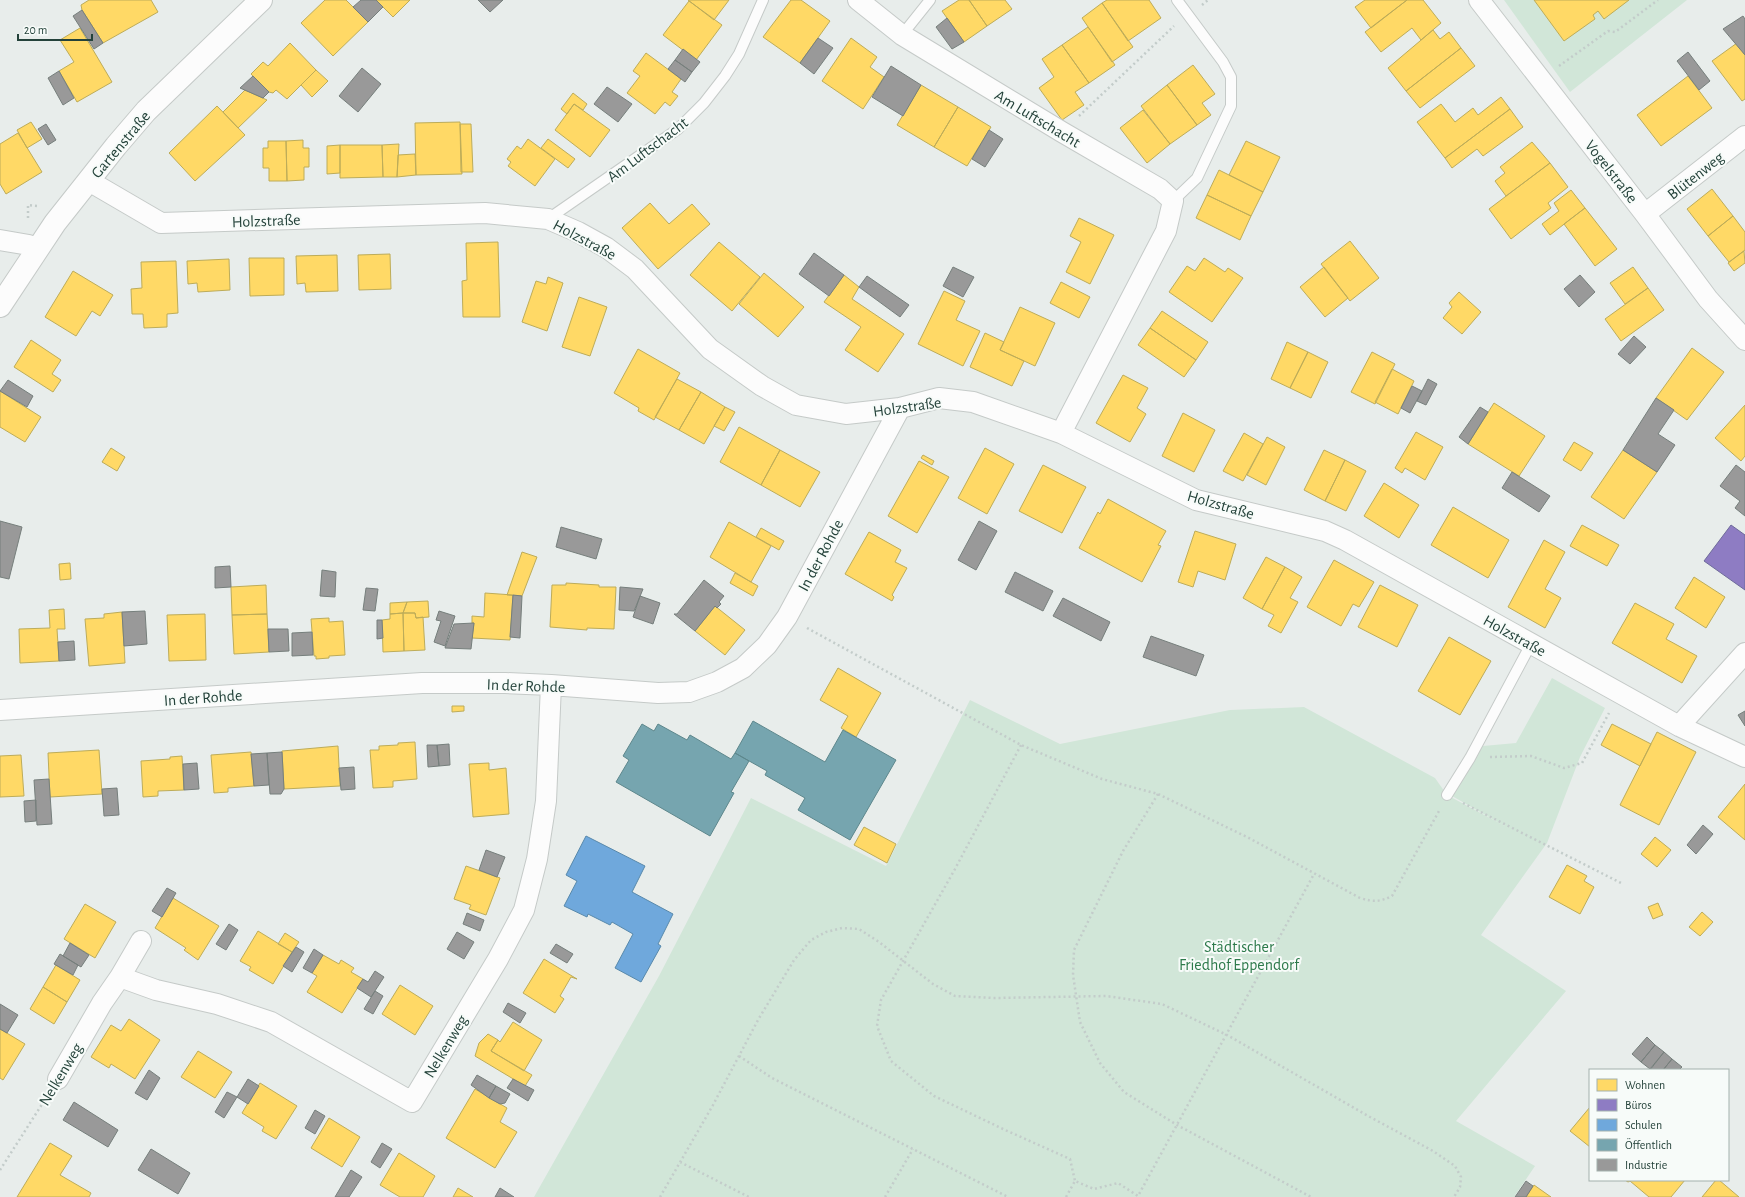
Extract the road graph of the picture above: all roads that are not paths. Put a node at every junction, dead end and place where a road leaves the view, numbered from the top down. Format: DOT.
graph roads {
  1 [pos="261,0"];
  2 [pos="763,0"];
  3 [pos="858,0"];
  4 [pos="930,0"];
  5 [pos="1177,0"];
  6 [pos="1479,0"];
  7 [pos="902,35"];
  8 [pos="1745,136"];
  9 [pos="89,181"];
  10 [pos="1173,201"];
  11 [pos="1645,214"];
  12 [pos="548,219"];
  13 [pos="0,240"];
  14 [pos="36,252"];
  15 [pos="0,306"];
  16 [pos="1745,340"];
  17 [pos="900,408"];
  18 [pos="1061,433"];
  19 [pos="1531,644"];
  20 [pos="1745,653"];
  21 [pos="551,684"];
  22 [pos="0,710"];
  23 [pos="1679,726"];
  24 [pos="1745,757"];
  25 [pos="1447,795"];
  26 [pos="141,941"];
  27 [pos="120,977"];
  28 [pos="58,1079"];
  1 -- 9 [label="street, Gartenstraße"];
  2 -- 12 [label="lane, Am Luftschacht"];
  3 -- 7 [label="street, Am Luftschacht"];
  4 -- 7 [label="lane"];
  5 -- 10 [label="lane"];
  6 -- 11 [label="street, Vogelstraße"];
  7 -- 10 [label="street, Am Luftschacht"];
  8 -- 11 [label="street, Blütenweg"];
  9 -- 12 [label="street, Holzstraße"];
  9 -- 14 [label="street, Gartenstraße"];
  10 -- 18 [label="street"];
  11 -- 16 [label="street, Vogelstraße"];
  12 -- 17 [label="street, Holzstraße"];
  13 -- 14 [label="street"];
  14 -- 15 [label="street, Gartenstraße"];
  17 -- 18 [label="street, Holzstraße"];
  17 -- 21 [label="street, In der Rohde"];
  18 -- 19 [label="street, Holzstraße"];
  19 -- 23 [label="street, Holzstraße"];
  19 -- 25 [label="lane"];
  20 -- 23 [label="street"];
  21 -- 22 [label="street, In der Rohde"];
  21 -- 27 [label="street, Nelkenweg"];
  23 -- 24 [label="street, Holzstraße"];
  26 -- 27 [label="street, Nelkenweg"];
  27 -- 28 [label="street, Nelkenweg"];
}
